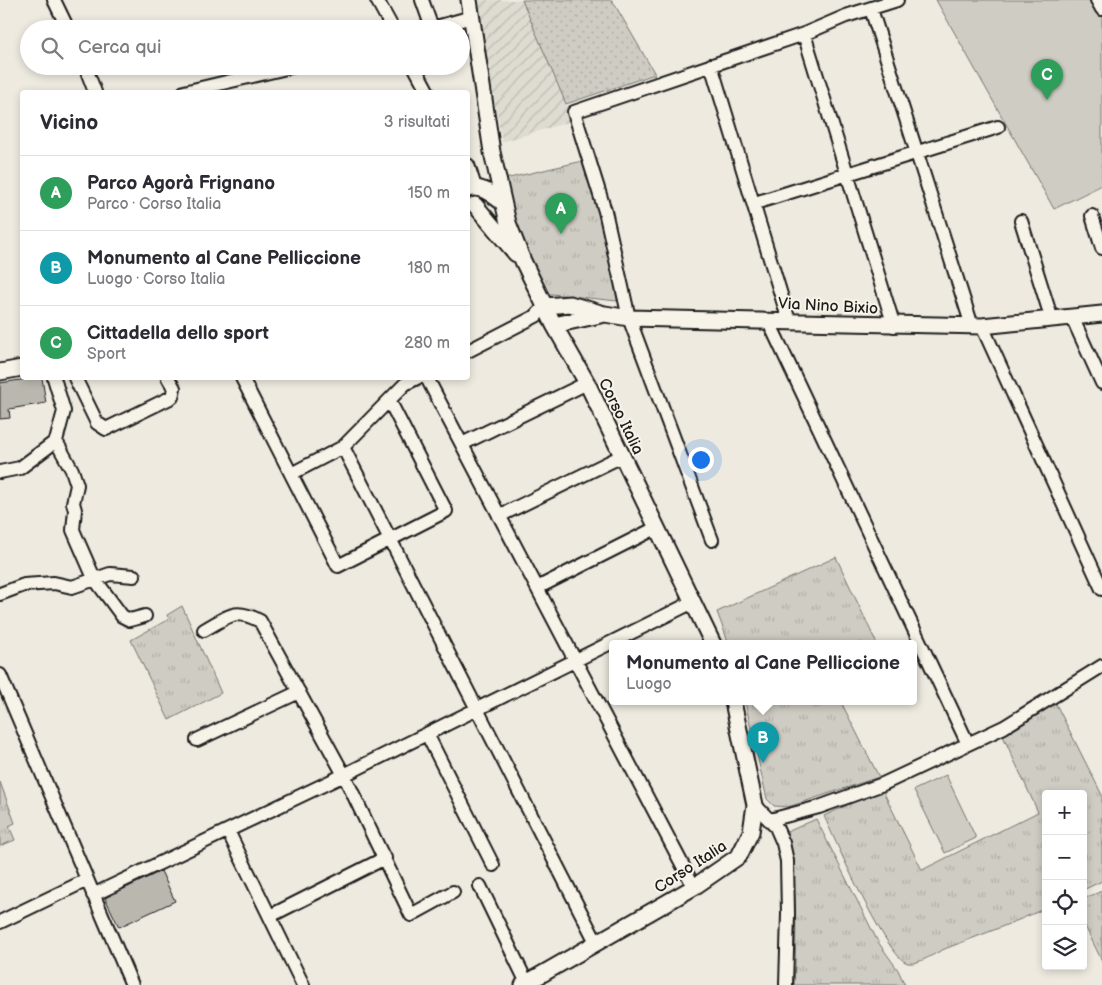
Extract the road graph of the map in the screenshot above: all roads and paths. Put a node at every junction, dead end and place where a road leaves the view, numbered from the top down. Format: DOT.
graph roads {
  1 [pos="54,0"];
  2 [pos="377,0"];
  3 [pos="422,0"];
  4 [pos="469,0"];
  5 [pos="897,0"];
  6 [pos="1097,0"];
  7 [pos="871,9"];
  8 [pos="1102,9"];
  9 [pos="472,17"];
  10 [pos="64,20"];
  11 [pos="388,20"];
  12 [pos="428,20"];
  13 [pos="461,20"];
  14 [pos="804,34"];
  15 [pos="711,65"];
  16 [pos="89,75"];
  17 [pos="256,75"];
  18 [pos="419,75"];
  19 [pos="95,90"];
  20 [pos="192,90"];
  21 [pos="427,90"];
  22 [pos="998,127"];
  23 [pos="918,152"];
  24 [pos="494,164"];
  25 [pos="848,175"];
  26 [pos="471,188"];
  27 [pos="502,202"];
  28 [pos="471,203"];
  29 [pos="754,203"];
  30 [pos="1092,216"];
  31 [pos="1020,221"];
  32 [pos="1102,248"];
  33 [pos="523,261"];
  34 [pos="545,306"];
  35 [pos="605,314"];
  36 [pos="1102,314"];
  37 [pos="1072,317"];
  38 [pos="628,318"];
  39 [pos="768,320"];
  40 [pos="1052,320"];
  41 [pos="789,321"];
  42 [pos="554,325"];
  43 [pos="894,326"];
  44 [pos="977,326"];
  45 [pos="470,350"];
  46 [pos="20,368"];
  47 [pos="0,372"];
  48 [pos="55,380"];
  49 [pos="76,380"];
  50 [pos="169,380"];
  51 [pos="243,380"];
  52 [pos="413,380"];
  53 [pos="428,380"];
  54 [pos="587,383"];
  55 [pos="1102,383"];
  56 [pos="389,400"];
  57 [pos="56,441"];
  58 [pos="462,444"];
  59 [pos="343,447"];
  60 [pos="622,456"];
  61 [pos="0,472"];
  62 [pos="291,474"];
  63 [pos="499,516"];
  64 [pos="656,528"];
  65 [pos="390,540"];
  66 [pos="712,540"];
  67 [pos="134,576"];
  68 [pos="94,578"];
  69 [pos="537,588"];
  70 [pos="1102,590"];
  71 [pos="0,594"];
  72 [pos="692,602"];
  73 [pos="145,616"];
  74 [pos="204,630"];
  75 [pos="616,640"];
  76 [pos="711,640"];
  77 [pos="609,644"];
  78 [pos="576,660"];
  79 [pos="1102,666"];
  80 [pos="0,675"];
  81 [pos="299,692"];
  82 [pos="735,705"];
  83 [pos="478,708"];
  84 [pos="427,734"];
  85 [pos="197,740"];
  86 [pos="968,744"];
  87 [pos="344,776"];
  88 [pos="755,805"];
  89 [pos="770,820"];
  90 [pos="228,830"];
  91 [pos="385,858"];
  92 [pos="493,865"];
  93 [pos="87,880"];
  94 [pos="480,886"];
  95 [pos="694,888"];
  96 [pos="453,892"];
  97 [pos="94,895"];
  98 [pos="270,916"];
  99 [pos="0,922"];
  100 [pos="596,942"];
  101 [pos="525,984"];
  102 [pos="132,985"];
  103 [pos="303,985"];
  104 [pos="786,985"];
  1 -- 10 [label="street"];
  2 -- 11 [label="street"];
  3 -- 12 [label="street"];
  4 -- 9 [label="street, Corso Italia"];
  5 -- 7 [label="street"];
  6 -- 8 [label="street"];
  7 -- 14 [label="street"];
  7 -- 23 [label="street"];
  9 -- 13 [label="street"];
  9 -- 24 [label="street, Corso Italia"];
  14 -- 15 [label="street"];
  14 -- 25 [label="street"];
  15 -- 29 [label="street"];
  15 -- 38 [label="street"];
  16 -- 19 [label="street"];
  17 -- 20 [label="street"];
  18 -- 21 [label="street"];
  22 -- 23 [label="street"];
  23 -- 25 [label="street"];
  23 -- 44 [label="street"];
  24 -- 26 [label="street"];
  24 -- 27 [label="street, Corso Italia"];
  25 -- 29 [label="street"];
  25 -- 43 [label="street"];
  26 -- 27 [label="street"];
  27 -- 28 [label="street"];
  27 -- 33 [label="street, Corso Italia"];
  28 -- 33 [label="street"];
  29 -- 41 [label="street"];
  30 -- 32 [label="street"];
  31 -- 40 [label="street"];
  33 -- 34 [label="street, Corso Italia"];
  34 -- 35 [label="street"];
  34 -- 42 [label="street, Corso Italia"];
  34 -- 45 [label="street"];
  35 -- 38 [label="street, Via Nino Bixio"];
  35 -- 42 [label="street, Via Nino Bixio"];
  36 -- 37 [label="street, Via Nino Bixio"];
  37 -- 40 [label="street, Via Nino Bixio"];
  37 -- 55 [label="street"];
  38 -- 39 [label="street, Via Nino Bixio"];
  38 -- 66 [label="street"];
  39 -- 41 [label="street, Via Nino Bixio"];
  39 -- 86 [label="street"];
  40 -- 44 [label="street, Via Nino Bixio"];
  41 -- 43 [label="street, Via Nino Bixio"];
  42 -- 54 [label="street, Corso Italia"];
  43 -- 44 [label="street, Via Nino Bixio"];
  44 -- 70 [label="street"];
  46 -- 47 [label="street"];
  48 -- 57 [label="street"];
  49 -- 50 [label="street"];
  51 -- 62 [label="street"];
  52 -- 56 [label="street"];
  53 -- 58 [label="street"];
  54 -- 58 [label="street"];
  54 -- 60 [label="street, Corso Italia"];
  56 -- 59 [label="street"];
  56 -- 65 [label="street"];
  57 -- 61 [label="street"];
  57 -- 68 [label="street"];
  58 -- 63 [label="street"];
  59 -- 62 [label="street"];
  59 -- 65 [label="street"];
  60 -- 63 [label="street"];
  60 -- 64 [label="street, Corso Italia"];
  62 -- 65 [label="street"];
  63 -- 69 [label="street"];
  64 -- 69 [label="street"];
  64 -- 72 [label="street, Corso Italia"];
  65 -- 83 [label="street"];
  67 -- 68 [label="street"];
  68 -- 71 [label="street"];
  68 -- 73 [label="street"];
  69 -- 78 [label="street"];
  72 -- 75 [label="street"];
  72 -- 76 [label="street, Corso Italia"];
  74 -- 81 [label="street"];
  77 -- 78 [label="street"];
  78 -- 83 [label="street"];
  78 -- 95 [label="street"];
  79 -- 86 [label="street"];
  80 -- 93 [label="street"];
  81 -- 85 [label="street"];
  81 -- 87 [label="street"];
  82 -- 88 [label="street, Corso Italia"];
  83 -- 84 [label="street"];
  83 -- 100 [label="street"];
  84 -- 87 [label="street"];
  84 -- 92 [label="street"];
  86 -- 89 [label="street"];
  87 -- 90 [label="street"];
  87 -- 91 [label="street"];
  88 -- 89 [label="street"];
  88 -- 95 [label="street, Corso Italia"];
  89 -- 104 [label="street"];
  90 -- 97 [label="street"];
  90 -- 98 [label="street"];
  91 -- 96 [label="street"];
  91 -- 98 [label="street"];
  93 -- 97 [label="street"];
  93 -- 99 [label="street"];
  94 -- 101 [label="street"];
  95 -- 100 [label="street, Corso Italia"];
  97 -- 102 [label="street"];
  98 -- 103 [label="street"];
  100 -- 101 [label="street, Corso Italia"];
}
